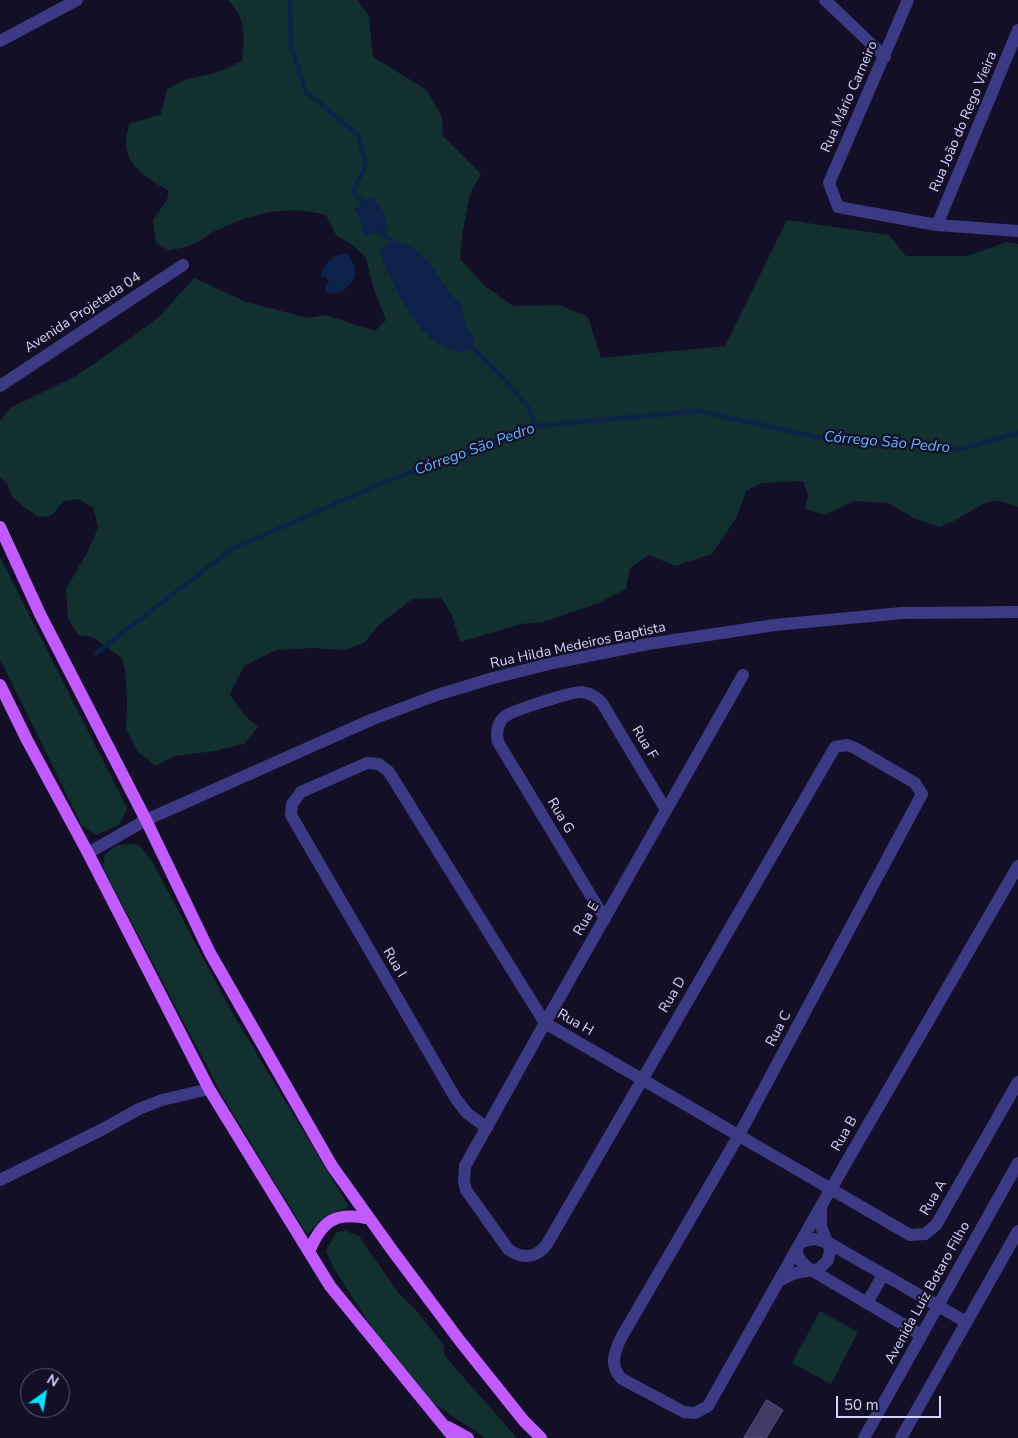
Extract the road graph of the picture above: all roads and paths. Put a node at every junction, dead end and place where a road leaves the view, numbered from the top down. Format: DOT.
graph roads {
  1 [pos="77,0"];
  2 [pos="825,0"];
  3 [pos="908,0"];
  4 [pos="1018,30"];
  5 [pos="0,41"];
  6 [pos="885,57"];
  7 [pos="937,225"];
  8 [pos="1018,231"];
  9 [pos="183,265"];
  10 [pos="0,386"];
  11 [pos="0,528"];
  12 [pos="1018,612"];
  13 [pos="744,675"];
  14 [pos="3,690"];
  15 [pos="592,694"];
  16 [pos="835,747"];
  17 [pos="379,764"];
  18 [pos="666,810"];
  19 [pos="146,820"];
  20 [pos="88,853"];
  21 [pos="1018,866"];
  22 [pos="605,919"];
  23 [pos="545,1023"];
  24 [pos="642,1079"];
  25 [pos="1018,1082"];
  26 [pos="209,1090"];
  27 [pos="487,1128"];
  28 [pos="739,1135"];
  29 [pos="1018,1163"];
  30 [pos="0,1180"];
  31 [pos="464,1181"];
  32 [pos="831,1189"];
  33 [pos="821,1206"];
  34 [pos="370,1219"];
  35 [pos="1018,1231"];
  36 [pos="829,1244"];
  37 [pos="798,1246"];
  38 [pos="309,1252"];
  39 [pos="812,1271"];
  40 [pos="883,1275"];
  41 [pos="779,1281"];
  42 [pos="866,1303"];
  43 [pos="937,1306"];
  44 [pos="966,1322"];
  45 [pos="921,1335"];
  46 [pos="695,1413"];
  47 [pos="441,1423"];
  48 [pos="454,1438"];
  49 [pos="468,1438"];
  50 [pos="541,1438"];
  51 [pos="864,1438"];
  52 [pos="901,1438"];
  1 -- 5 [label="street"];
  2 -- 6 [label="street"];
  3 -- 6 [label="street, Rua Mário Carneiro"];
  4 -- 7 [label="street, Rua João do Rego Vieira"];
  6 -- 7 [label="street, Rua Mário Carneiro"];
  7 -- 8 [label="street"];
  9 -- 10 [label="street, Avenida Projetada 04"];
  11 -- 19 [label="main road"];
  12 -- 19 [label="street, Rua Hilda Medeiros Baptista"];
  13 -- 18 [label="street, Rua E"];
  14 -- 20 [label="main road"];
  15 -- 18 [label="street, Rua F"];
  15 -- 22 [label="street, Rua G"];
  16 -- 24 [label="street, Rua D"];
  16 -- 28 [label="street, Rua C"];
  17 -- 23 [label="street, Rua H"];
  17 -- 27 [label="street, Rua I"];
  18 -- 22 [label="street, Rua E"];
  19 -- 20 [label="street, Rua Hilda Medeiros Baptista"];
  19 -- 34 [label="main road"];
  20 -- 26 [label="main road"];
  21 -- 32 [label="street, Rua B"];
  22 -- 23 [label="street, Rua E"];
  23 -- 24 [label="street, Rua H"];
  23 -- 27 [label="street, Rua E"];
  24 -- 28 [label="street, Rua H"];
  24 -- 31 [label="street, Rua D"];
  25 -- 32 [label="street, Rua A"];
  26 -- 30 [label="street"];
  26 -- 38 [label="main road"];
  27 -- 31 [label="street, Rua E"];
  28 -- 32 [label="street, Rua H"];
  28 -- 46 [label="street, Rua C"];
  29 -- 43 [label="street, Avenida Luiz Botaro Filho"];
  32 -- 33 [label="street, Rua B"];
  33 -- 36 [label="street"];
  33 -- 37 [label="street, Rua B"];
  34 -- 38 [label="main road"];
  34 -- 50 [label="main road"];
  35 -- 44 [label="street"];
  36 -- 37 [label="street"];
  36 -- 39 [label="street"];
  36 -- 40 [label="street"];
  37 -- 39 [label="street"];
  37 -- 41 [label="street, Rua B"];
  38 -- 47 [label="main road"];
  39 -- 41 [label="street"];
  39 -- 42 [label="street"];
  40 -- 42 [label="street"];
  40 -- 43 [label="street"];
  41 -- 46 [label="street, Rua B"];
  42 -- 45 [label="street"];
  43 -- 44 [label="street"];
  43 -- 45 [label="street, Avenida Luiz Botaro Filho"];
  44 -- 52 [label="street"];
  45 -- 51 [label="street, Avenida Luiz Botaro Filho"];
  47 -- 48 [label="main road"];
  47 -- 49 [label="main road"];
}
